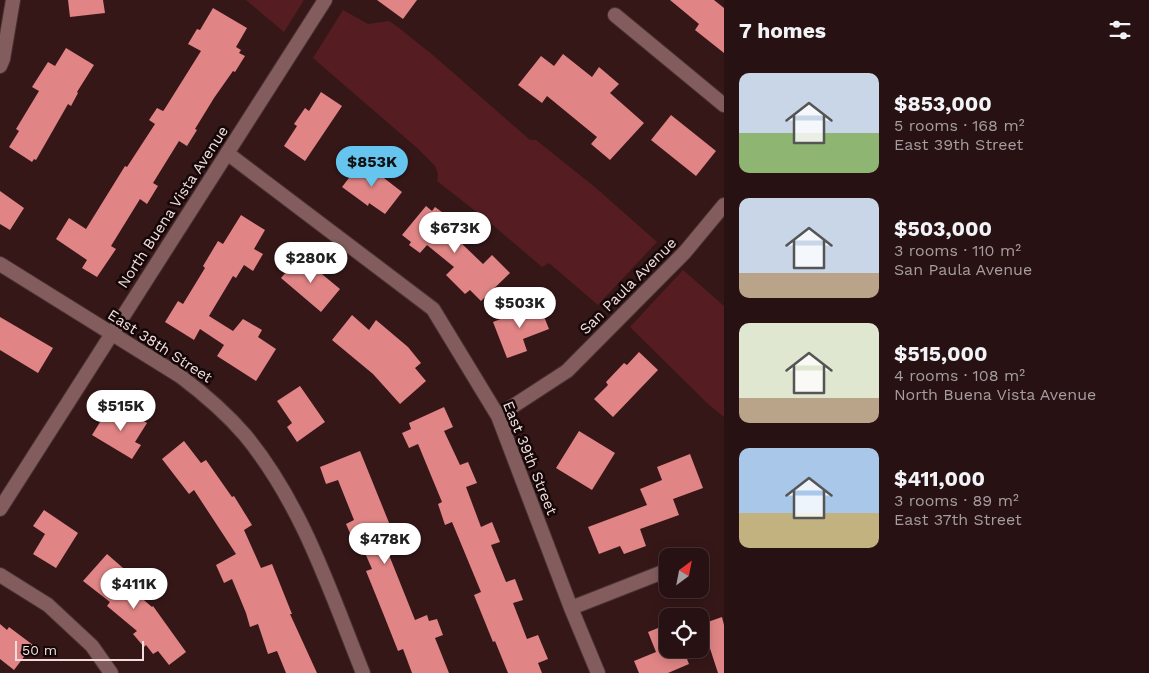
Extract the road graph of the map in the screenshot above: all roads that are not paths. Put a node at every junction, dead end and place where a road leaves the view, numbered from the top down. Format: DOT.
graph roads {
  1 [pos="12,0"];
  2 [pos="325,0"];
  3 [pos="616,16"];
  4 [pos="0,66"];
  5 [pos="724,105"];
  6 [pos="227,153"];
  7 [pos="724,205"];
  8 [pos="0,264"];
  9 [pos="112,334"];
  10 [pos="498,416"];
  11 [pos="0,509"];
  12 [pos="659,574"];
  13 [pos="0,575"];
  14 [pos="571,608"];
  15 [pos="111,673"];
  16 [pos="363,673"];
  17 [pos="598,673"];
  1 -- 4 [label="street"];
  2 -- 6 [label="street, North Buena Vista Avenue"];
  3 -- 5 [label="street"];
  6 -- 9 [label="street, North Buena Vista Avenue"];
  6 -- 10 [label="street, East 39th Street"];
  7 -- 10 [label="street, San Paula Avenue"];
  8 -- 9 [label="street, East 38th Street"];
  9 -- 11 [label="street, North Buena Vista Avenue"];
  9 -- 16 [label="street, East 38th Street"];
  10 -- 14 [label="street, East 39th Street"];
  12 -- 14 [label="street"];
  13 -- 15 [label="street"];
  14 -- 17 [label="street, East 39th Street"];
}
